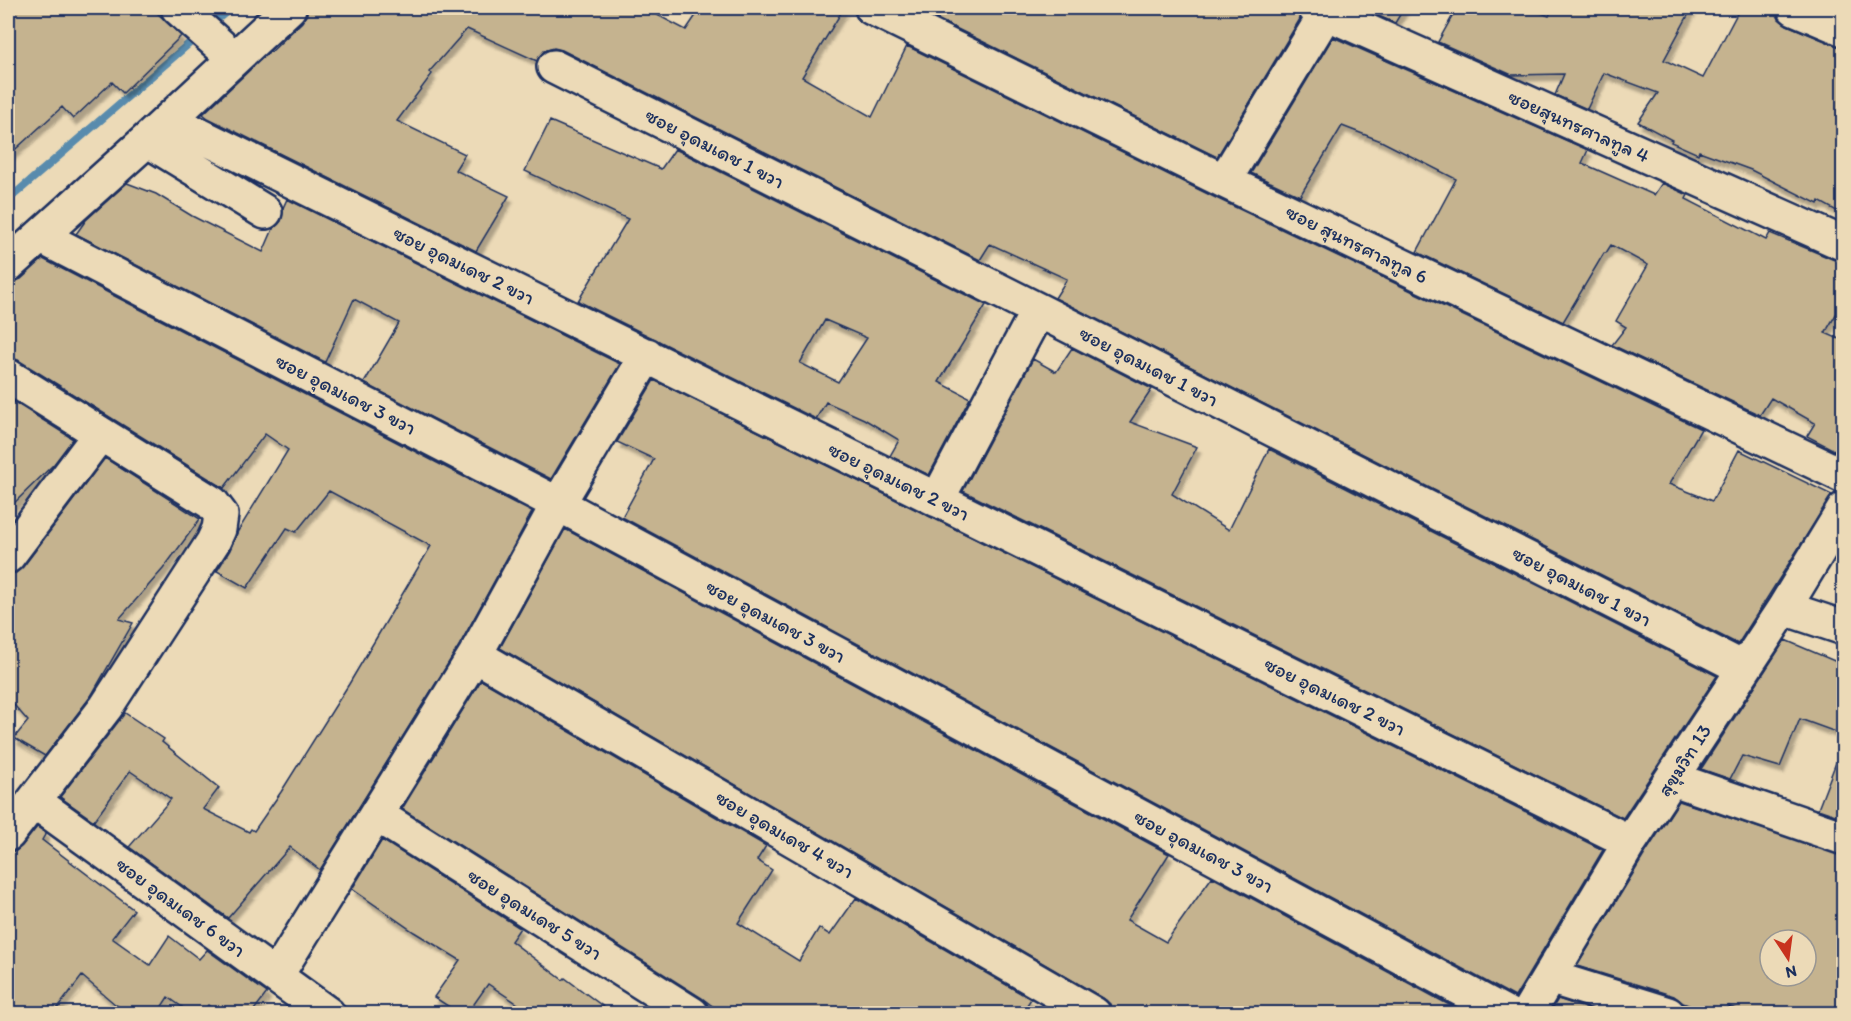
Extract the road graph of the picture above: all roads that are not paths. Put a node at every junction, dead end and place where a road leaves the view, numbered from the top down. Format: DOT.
graph roads {
  1 [pos="178,8"];
  2 [pos="289,8"];
  3 [pos="872,8"];
  4 [pos="1794,8"];
  5 [pos="1323,9"];
  6 [pos="1844,29"];
  7 [pos="234,58"];
  8 [pos="554,68"];
  9 [pos="158,130"];
  10 [pos="1224,181"];
  11 [pos="265,212"];
  12 [pos="40,236"];
  13 [pos="1844,244"];
  14 [pos="8,265"];
  15 [pos="1038,310"];
  16 [pos="647,355"];
  17 [pos="8,376"];
  18 [pos="100,434"];
  19 [pos="1844,476"];
  20 [pos="938,500"];
  21 [pos="558,504"];
  22 [pos="1844,508"];
  23 [pos="8,556"];
  24 [pos="1784,608"];
  25 [pos="1844,628"];
  26 [pos="475,655"];
  27 [pos="1743,668"];
  28 [pos="1673,778"];
  29 [pos="34,801"];
  30 [pos="377,815"];
  31 [pos="8,834"];
  32 [pos="1844,838"];
  33 [pos="1630,842"];
  34 [pos="276,976"];
  35 [pos="1549,977"];
  36 [pos="328,1014"];
  37 [pos="692,1014"];
  38 [pos="1094,1014"];
  39 [pos="1507,1014"];
  40 [pos="1527,1014"];
  41 [pos="1668,1014"];
  1 -- 7 [label="street"];
  2 -- 7 [label="street"];
  3 -- 10 [label="street, ซอย สุนทรศาลทูล 6"];
  4 -- 6 [label="street"];
  5 -- 10 [label="street"];
  5 -- 13 [label="street, ซอยสุนทรศาลทูล 4"];
  7 -- 9 [label="street"];
  8 -- 15 [label="street, ซอย อุดมเดช 1 ขวา"];
  9 -- 11 [label="street"];
  9 -- 12 [label="street"];
  9 -- 16 [label="street, ซอย อุดมเดช 2 ขวา"];
  10 -- 19 [label="street, ซอย สุนทรศาลทูล 6"];
  12 -- 14 [label="street"];
  12 -- 21 [label="street, ซอย อุดมเดช 3 ขวา"];
  15 -- 20 [label="street"];
  15 -- 27 [label="street, ซอย อุดมเดช 1 ขวา"];
  16 -- 20 [label="street, ซอย อุดมเดช 2 ขวา"];
  16 -- 21 [label="street"];
  17 -- 18 [label="street"];
  18 -- 23 [label="street"];
  18 -- 29 [label="street"];
  20 -- 33 [label="street, ซอย อุดมเดช 2 ขวา"];
  21 -- 26 [label="street"];
  21 -- 39 [label="street, ซอย อุดมเดช 3 ขวา"];
  22 -- 24 [label="street, สุขุมวิท 13"];
  24 -- 25 [label="street"];
  24 -- 27 [label="street, สุขุมวิท 13"];
  26 -- 30 [label="street"];
  26 -- 38 [label="street, ซอย อุดมเดช 4 ขวา"];
  27 -- 28 [label="street, สุขุมวิท 13"];
  28 -- 32 [label="street"];
  28 -- 33 [label="street, สุขุมวิท 13"];
  29 -- 31 [label="street"];
  29 -- 34 [label="street, ซอย อุดมเดช 6 ขวา"];
  30 -- 34 [label="street"];
  30 -- 37 [label="street, ซอย อุดมเดช 5 ขวา"];
  33 -- 35 [label="street, สุขุมวิท 13"];
  34 -- 36 [label="street, ซอย อุดมเดช 6 ขวา"];
  35 -- 40 [label="street, สุขุมวิท 13"];
  35 -- 41 [label="street"];
}
